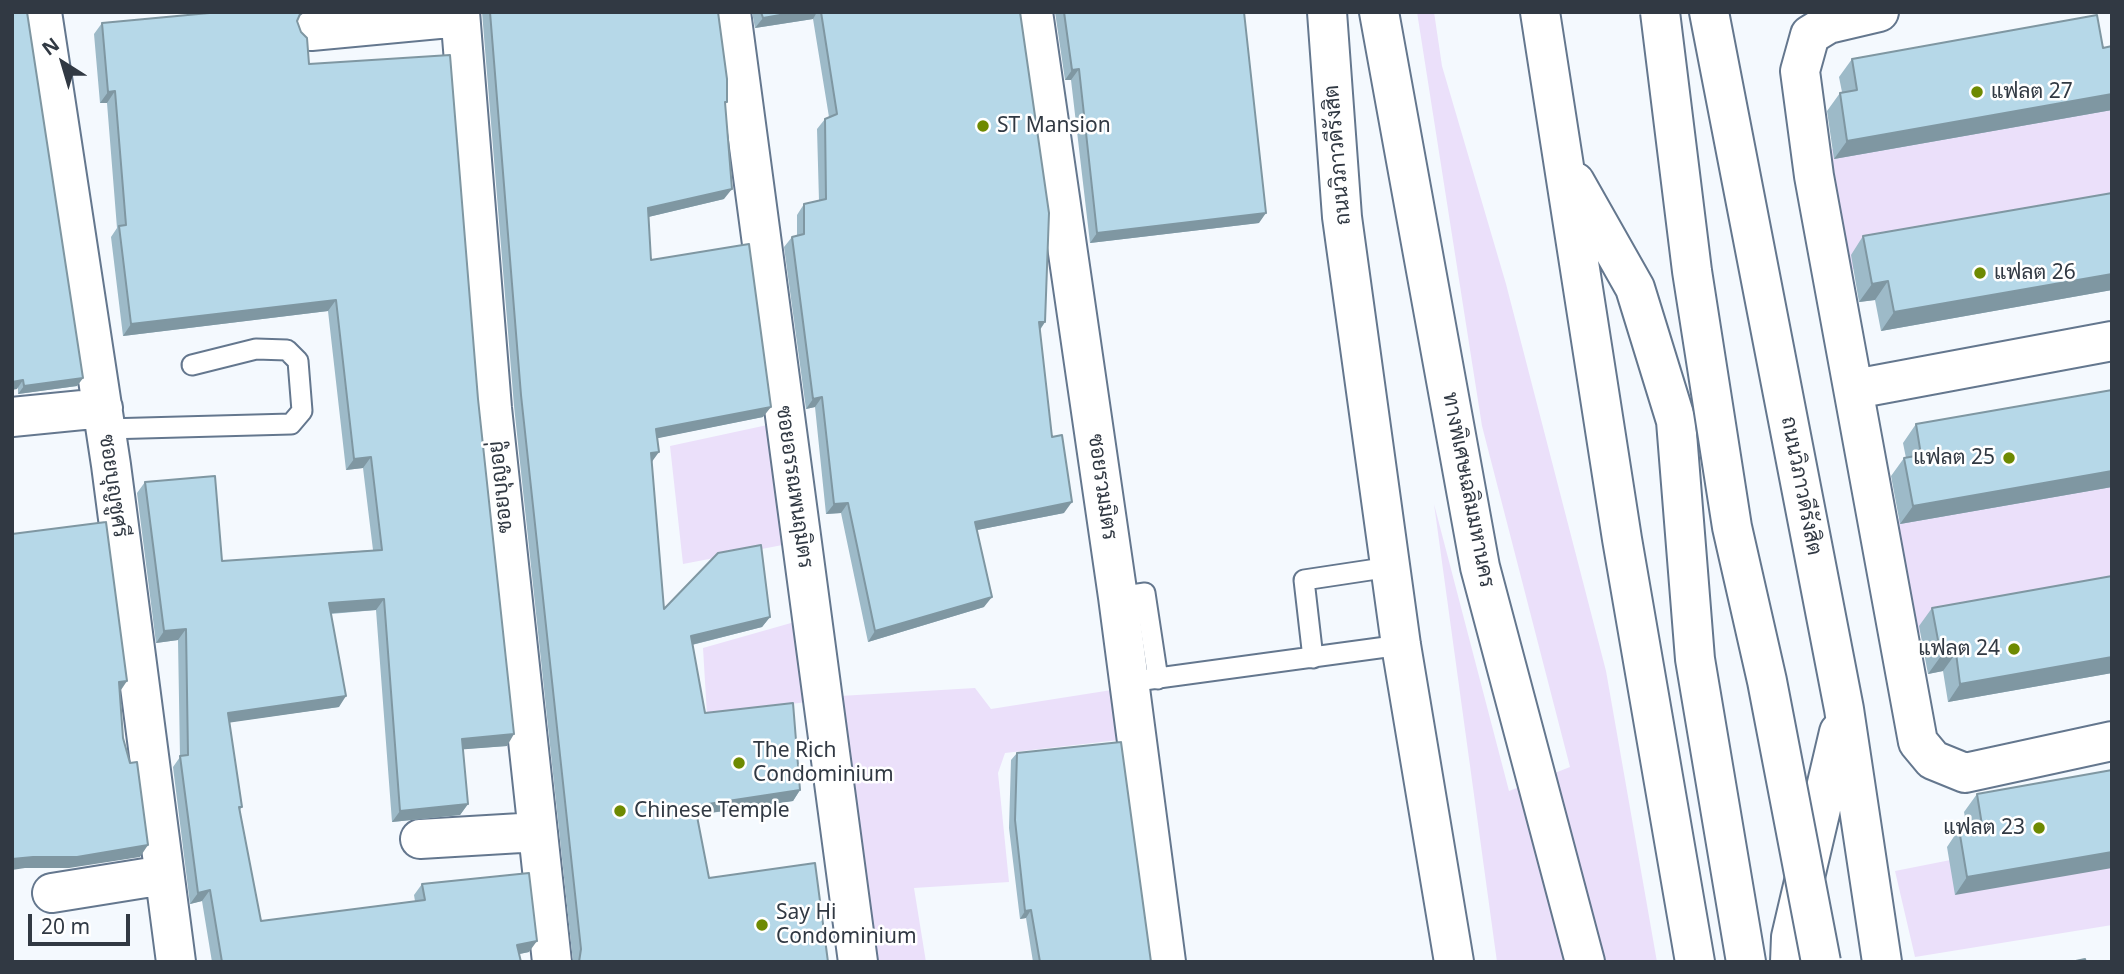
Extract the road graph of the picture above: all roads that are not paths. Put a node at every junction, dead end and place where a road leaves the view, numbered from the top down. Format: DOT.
graph roads {
  1 [pos="42,12"];
  2 [pos="731,12"];
  3 [pos="1033,12"];
  4 [pos="1327,12"];
  5 [pos="1379,12"];
  6 [pos="1540,12"];
  7 [pos="1660,12"];
  8 [pos="1710,12"];
  9 [pos="1880,12"];
  10 [pos="460,14"];
  11 [pos="311,31"];
  12 [pos="1564,164"];
  13 [pos="2112,341"];
  14 [pos="192,365"];
  15 [pos="1855,389"];
  16 [pos="12,416"];
  17 [pos="104,419"];
  18 [pos="1390,567"];
  19 [pos="1401,645"];
  20 [pos="1313,658"];
  21 [pos="1143,680"];
  22 [pos="1844,709"];
  23 [pos="2112,741"];
  24 [pos="538,832"];
  25 [pos="419,839"];
  26 [pos="164,875"];
  27 [pos="52,893"];
  28 [pos="176,962"];
  29 [pos="551,962"];
  30 [pos="858,962"];
  31 [pos="1166,962"];
  32 [pos="1454,962"];
  33 [pos="1585,962"];
  34 [pos="1695,962"];
  35 [pos="1746,962"];
  36 [pos="1790,962"];
  37 [pos="1821,962"];
  38 [pos="1882,962"];
  1 -- 17 [label="main road, ซอยบุญชูศรี"];
  2 -- 30 [label="main road, ซอยอรรณพนฤมิตร"];
  3 -- 21 [label="main road, ซอยรวมมิตร"];
  4 -- 18 [label="main road, ถนนวิภาวดีรังสิต"];
  5 -- 33 [label="main road, ทางพิเศษเฉลิมมหานคร"];
  6 -- 12 [label="main road"];
  7 -- 37 [label="main road, bridge"];
  8 -- 22 [label="main road, ถนนวิภาวดีรังสิต"];
  9 -- 15 [label="main road"];
  10 -- 11 [label="main road"];
  10 -- 24 [label="main road, ซอยบุญอยู่"];
  12 -- 34 [label="main road"];
  12 -- 35 [label="main road"];
  13 -- 15 [label="main road"];
  14 -- 17 [label="lane"];
  15 -- 23 [label="main road"];
  16 -- 17 [label="main road"];
  17 -- 26 [label="main road, ซอยบุญชูศรี"];
  18 -- 19 [label="main road, ถนนวิภาวดีรังสิต"];
  18 -- 20 [label="lane"];
  19 -- 20 [label="lane"];
  19 -- 32 [label="main road, ถนนวิภาวดีรังสิต"];
  20 -- 21 [label="lane"];
  21 -- 31 [label="main road, ซอยรวมมิตร"];
  22 -- 36 [label="main road"];
  22 -- 38 [label="main road, ถนนวิภาวดีรังสิต"];
  24 -- 25 [label="main road"];
  24 -- 29 [label="main road, ซอยบุญอยู่"];
  26 -- 27 [label="main road"];
  26 -- 28 [label="main road, ซอยบุญชูศรี"];
}
